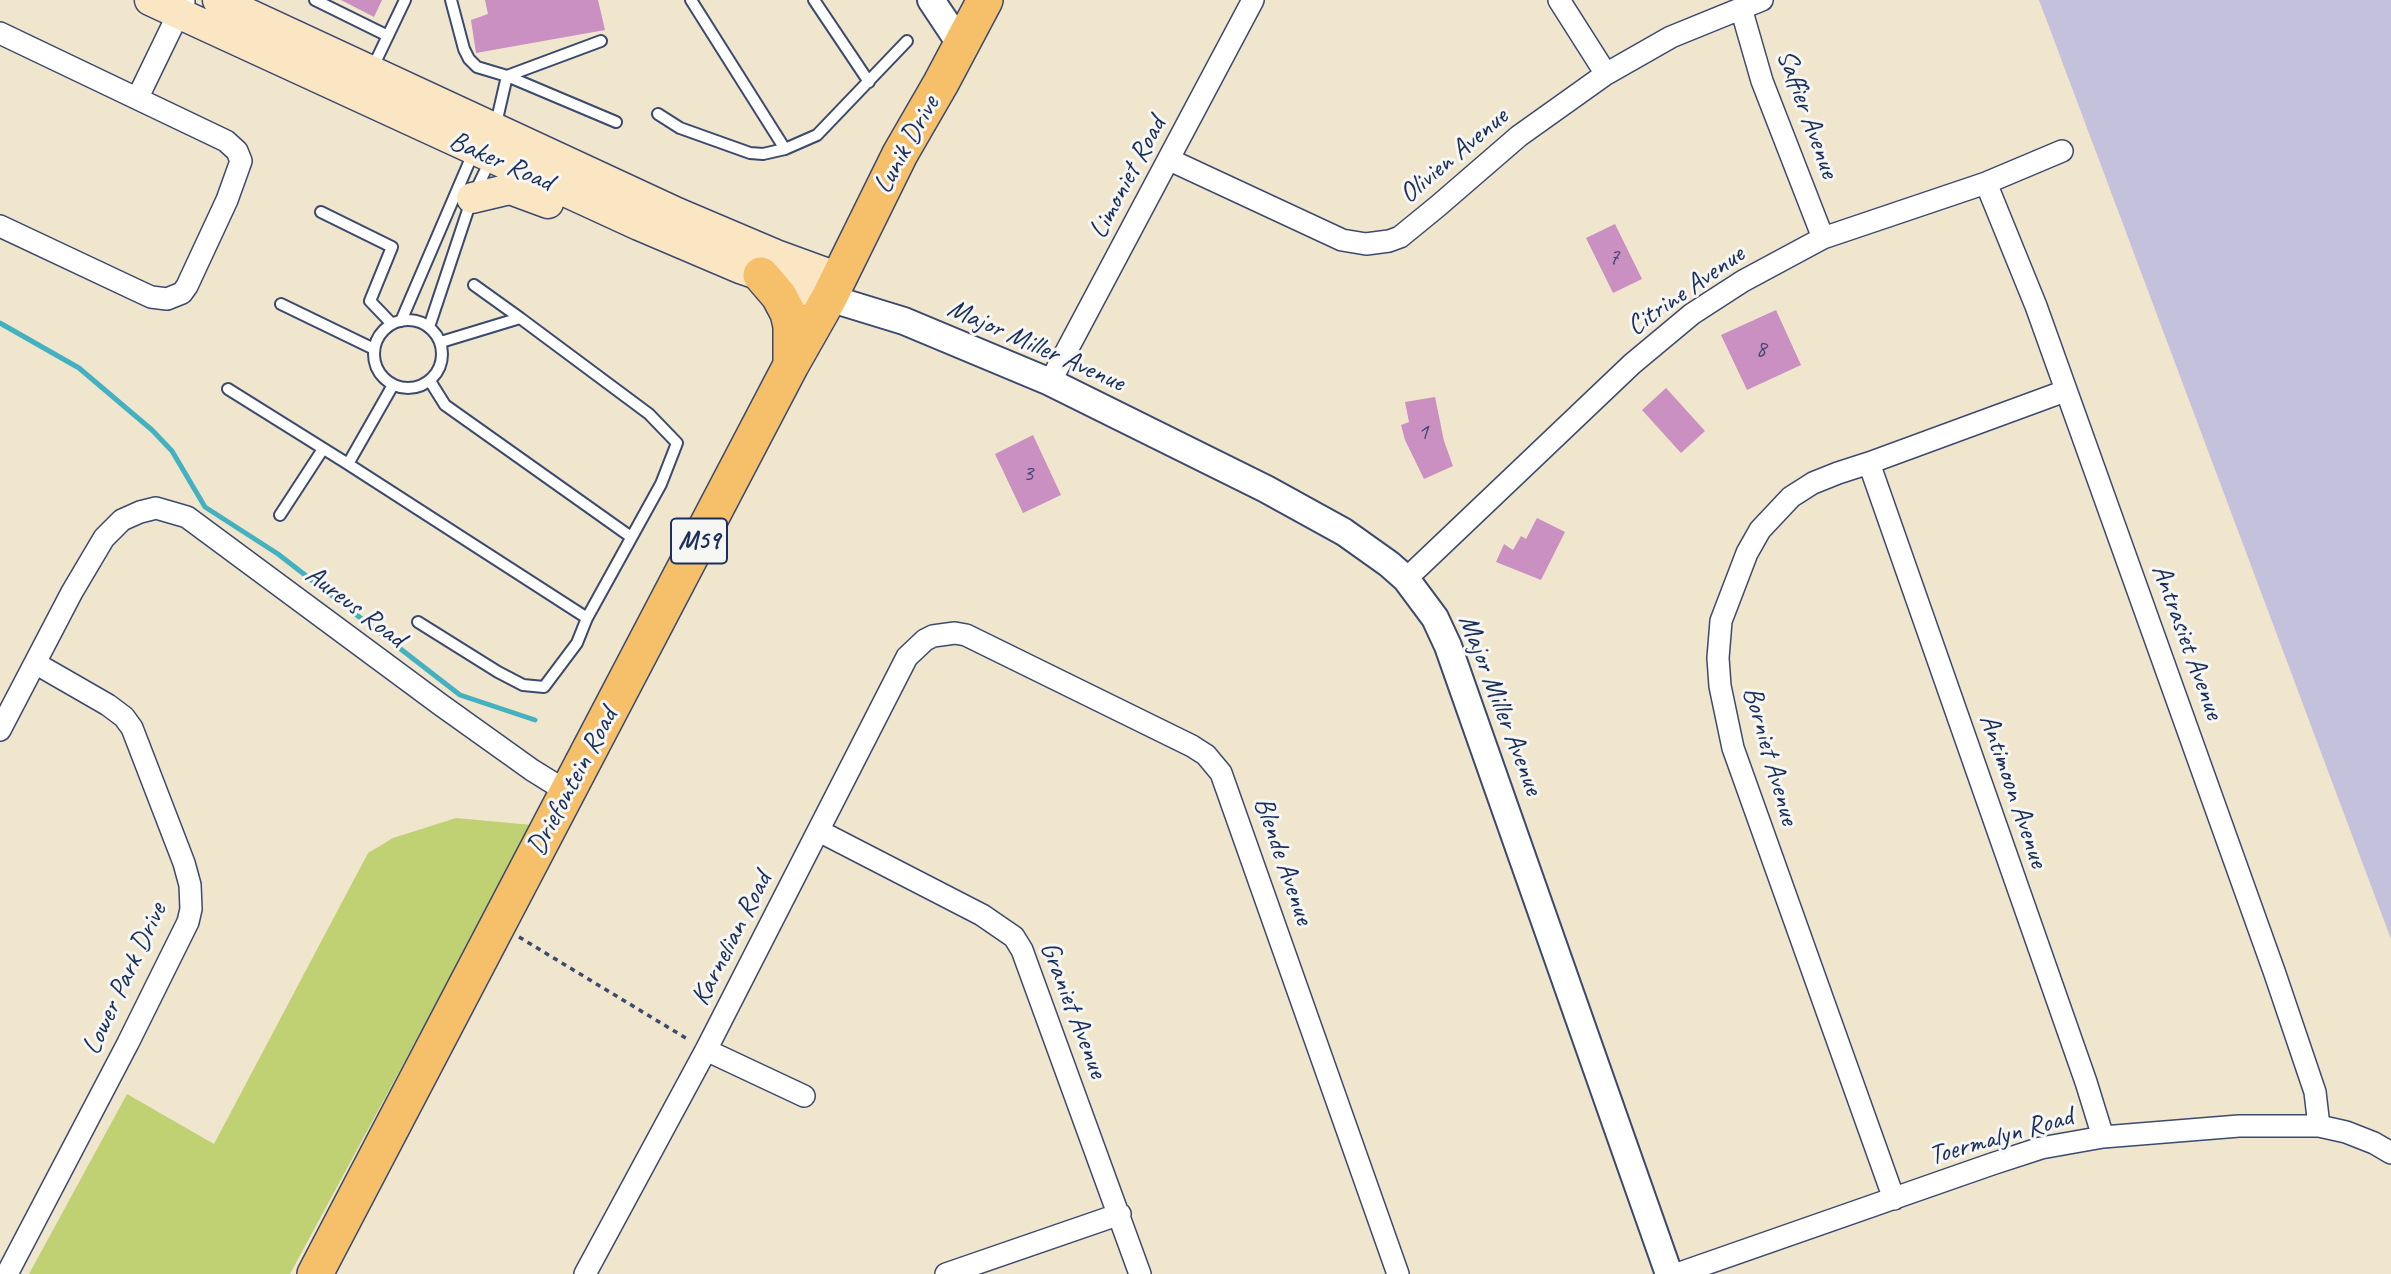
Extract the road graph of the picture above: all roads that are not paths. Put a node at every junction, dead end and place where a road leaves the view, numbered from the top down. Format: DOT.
graph roads {
  1 [pos="150,0"];
  2 [pos="218,0"];
  3 [pos="315,0"];
  4 [pos="405,0"];
  5 [pos="451,0"];
  6 [pos="691,0"];
  7 [pos="814,0"];
  8 [pos="931,0"];
  9 [pos="985,0"];
  10 [pos="1253,0"];
  11 [pos="1559,0"];
  12 [pos="1762,0"];
  13 [pos="182,7"];
  14 [pos="1741,8"];
  15 [pos="0,33"];
  16 [pos="388,37"];
  17 [pos="600,41"];
  18 [pos="906,41"];
  19 [pos="961,45"];
  20 [pos="371,72"];
  21 [pos="1606,74"];
  22 [pos="507,76"];
  23 [pos="869,82"];
  24 [pos="138,97"];
  25 [pos="658,114"];
  26 [pos="616,122"];
  27 [pos="488,138"];
  28 [pos="785,149"];
  29 [pos="2062,151"];
  30 [pos="1170,160"];
  31 [pos="1986,183"];
  32 [pos="472,198"];
  33 [pos="321,212"];
  34 [pos="639,225"];
  35 [pos="0,226"];
  36 [pos="1824,238"];
  37 [pos="761,275"];
  38 [pos="474,285"];
  39 [pos="833,289"];
  40 [pos="281,304"];
  41 [pos="520,318"];
  42 [pos="397,322"];
  43 [pos="429,327"];
  44 [pos="441,342"];
  45 [pos="374,349"];
  46 [pos="791,365"];
  47 [pos="430,381"];
  48 [pos="1050,382"];
  49 [pos="393,385"];
  50 [pos="228,389"];
  51 [pos="2065,391"];
  52 [pos="323,449"];
  53 [pos="1869,463"];
  54 [pos="348,464"];
  55 [pos="280,515"];
  56 [pos="631,537"];
  57 [pos="1406,579"];
  58 [pos="587,618"];
  59 [pos="418,622"];
  60 [pos="933,636"];
  61 [pos="35,663"];
  62 [pos="0,730"];
  63 [pos="569,793"];
  64 [pos="819,831"];
  65 [pos="706,1050"];
  66 [pos="804,1096"];
  67 [pos="2319,1126"];
  68 [pos="2103,1137"];
  69 [pos="2391,1153"];
  70 [pos="1894,1199"];
  71 [pos="1120,1214"];
  72 [pos="7,1274"];
  73 [pos="315,1274"];
  74 [pos="585,1274"];
  75 [pos="946,1274"];
  76 [pos="1140,1274"];
  77 [pos="1398,1274"];
  78 [pos="1669,1274"];
  79 [pos="1677,1274"];
  1 -- 13 [label="main road, Baker Road"];
  2 -- 20 [label="main road, Baker Road"];
  3 -- 16 [label="lane"];
  4 -- 16 [label="lane"];
  5 -- 22 [label="lane"];
  6 -- 28 [label="lane"];
  7 -- 23 [label="lane"];
  8 -- 19 [label="street"];
  9 -- 19 [label="main road, Lunik Drive / M59"];
  10 -- 30 [label="street, Limoniet Road"];
  11 -- 21 [label="street"];
  12 -- 14 [label="street, Olivien Avenue"];
  13 -- 24 [label="street"];
  13 -- 27 [label="main road, Baker Road"];
  14 -- 21 [label="street, Olivien Avenue"];
  14 -- 36 [label="street, Saffier Avenue"];
  15 -- 24 [label="street"];
  16 -- 20 [label="lane"];
  17 -- 22 [label="lane"];
  18 -- 23 [label="lane"];
  19 -- 39 [label="main road, Lunik Drive / M59"];
  20 -- 27 [label="main road, Baker Road"];
  21 -- 30 [label="street, Olivien Avenue"];
  22 -- 26 [label="lane"];
  22 -- 27 [label="lane"];
  23 -- 28 [label="lane"];
  24 -- 35 [label="street"];
  25 -- 28 [label="lane"];
  27 -- 32 [label="lane"];
  27 -- 34 [label="main road, Baker Road"];
  27 -- 39 [label="main road, Baker Road"];
  27 -- 42 [label="lane"];
  29 -- 31 [label="street, Citrine Avenue"];
  30 -- 48 [label="street, Limoniet Road"];
  31 -- 36 [label="street, Citrine Avenue"];
  31 -- 51 [label="street, Antrasiet Avenue"];
  32 -- 34 [label="main road"];
  32 -- 43 [label="lane"];
  33 -- 42 [label="lane"];
  34 -- 37 [label="main road, Baker Road"];
  36 -- 57 [label="street, Citrine Avenue"];
  37 -- 39 [label="main road, Baker Road"];
  37 -- 46 [label="main road"];
  38 -- 41 [label="lane"];
  39 -- 46 [label="main road, Driefontein Road / M59"];
  39 -- 48 [label="street, Major Miller Avenue"];
  40 -- 45 [label="lane"];
  41 -- 44 [label="lane"];
  41 -- 56 [label="lane"];
  42 -- 43 [label="lane"];
  42 -- 45 [label="lane"];
  43 -- 44 [label="lane"];
  44 -- 47 [label="lane"];
  45 -- 49 [label="lane"];
  46 -- 63 [label="main road, Driefontein Road / M59"];
  47 -- 49 [label="lane"];
  47 -- 56 [label="lane"];
  48 -- 57 [label="street, Major Miller Avenue"];
  49 -- 54 [label="lane"];
  50 -- 52 [label="lane"];
  51 -- 53 [label="street, Borniet Avenue"];
  51 -- 67 [label="street, Antrasiet Avenue"];
  52 -- 54 [label="lane"];
  52 -- 55 [label="lane"];
  53 -- 68 [label="street, Antimoon Avenue"];
  53 -- 70 [label="street, Borniet Avenue"];
  54 -- 58 [label="lane"];
  56 -- 58 [label="lane"];
  57 -- 78 [label="street, Major Miller Avenue"];
  58 -- 59 [label="lane"];
  60 -- 64 [label="street, Karnelian Road"];
  60 -- 77 [label="street, Blende Avenue"];
  61 -- 62 [label="street"];
  61 -- 63 [label="street, Aureus Road"];
  61 -- 72 [label="street, Lower Park Drive"];
  63 -- 73 [label="main road, Driefontein Road / M59"];
  64 -- 65 [label="street, Karnelian Road"];
  64 -- 71 [label="street, Graniet Avenue"];
  65 -- 66 [label="street"];
  65 -- 74 [label="street, Karnelian Road"];
  67 -- 68 [label="street, Toermalyn Road"];
  67 -- 69 [label="street, Toermalyn Road"];
  68 -- 70 [label="street, Toermalyn Road"];
  70 -- 79 [label="street, Toermalyn Road"];
  71 -- 75 [label="street"];
  71 -- 76 [label="street, Graniet Avenue"];
}
